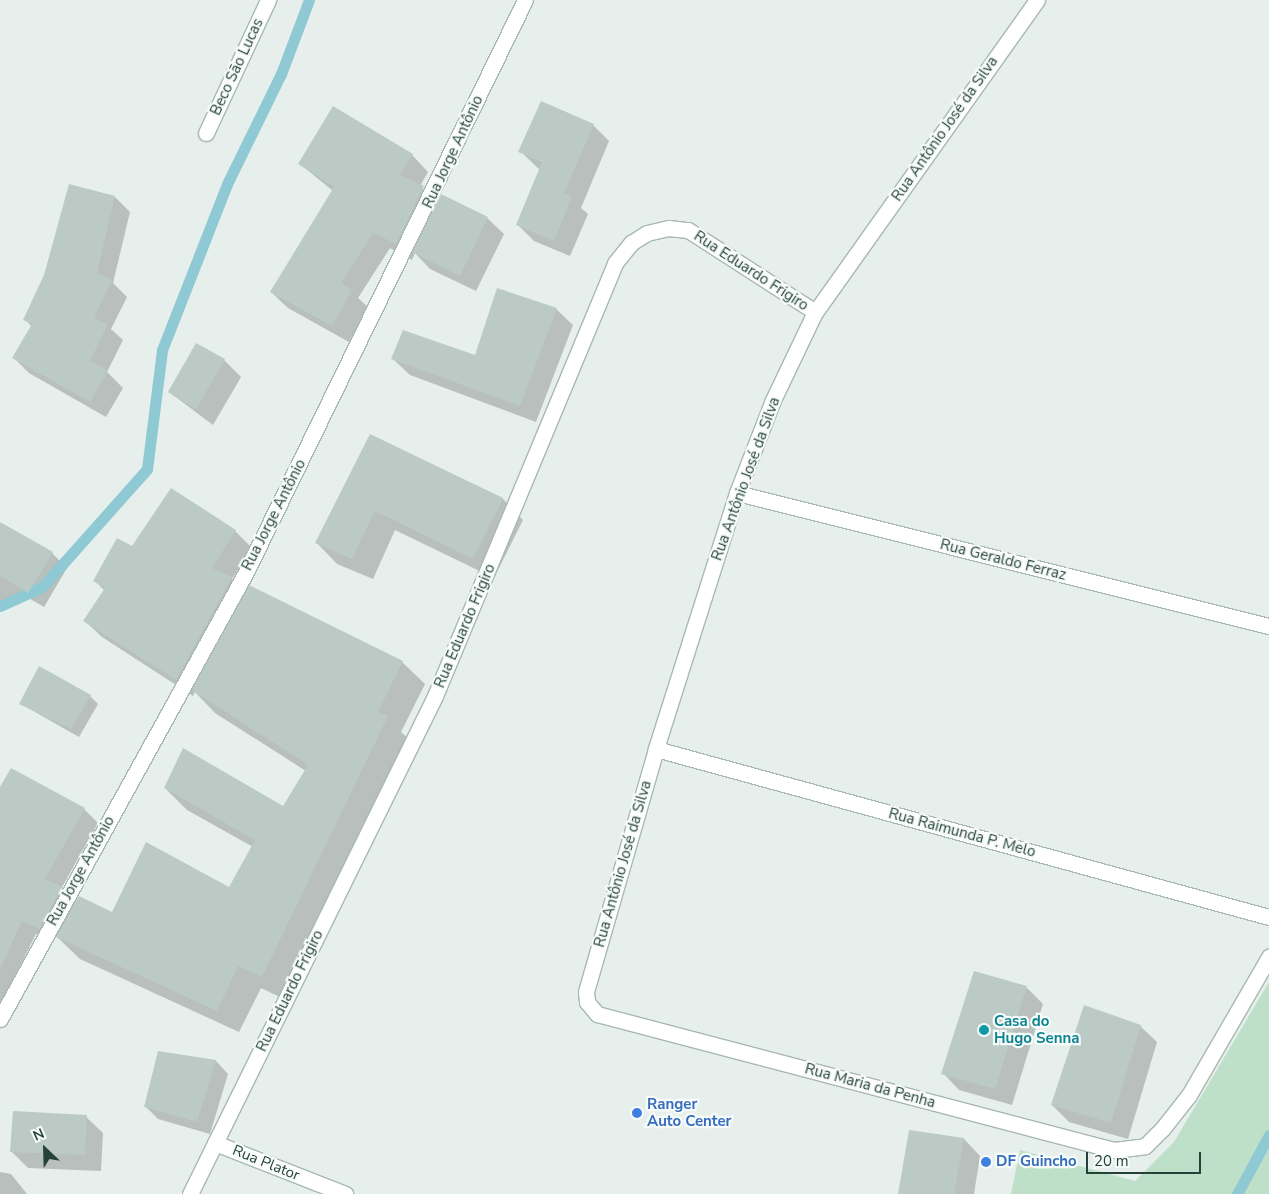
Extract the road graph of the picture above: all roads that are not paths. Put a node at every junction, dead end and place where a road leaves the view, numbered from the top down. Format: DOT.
graph roads {
  1 [pos="268,0"];
  2 [pos="525,0"];
  3 [pos="1037,0"];
  4 [pos="206,134"];
  5 [pos="815,312"];
  6 [pos="737,494"];
  7 [pos="1269,626"];
  8 [pos="656,749"];
  9 [pos="1269,916"];
  10 [pos="1269,957"];
  11 [pos="597,1014"];
  12 [pos="0,1019"];
  13 [pos="215,1143"];
  14 [pos="190,1194"];
  15 [pos="345,1194"];
  1 -- 4 [label="street, Beco São Lucas"];
  2 -- 12 [label="street, Rua Jorge Antônio"];
  3 -- 5 [label="street, Rua Antônio José da Silva"];
  5 -- 6 [label="street, Rua Antônio José da Silva"];
  5 -- 13 [label="street, Rua Eduardo Frigiro"];
  6 -- 7 [label="street, Rua Geraldo Ferraz"];
  6 -- 8 [label="street, Rua Antônio José da Silva"];
  8 -- 9 [label="street, Rua Raimunda P. Melo"];
  8 -- 11 [label="street, Rua Antônio José da Silva"];
  10 -- 11 [label="street, Rua Maria da Penha"];
  13 -- 14 [label="street, Rua Eduardo Frigiro"];
  13 -- 15 [label="street, Rua Plator"];
}
